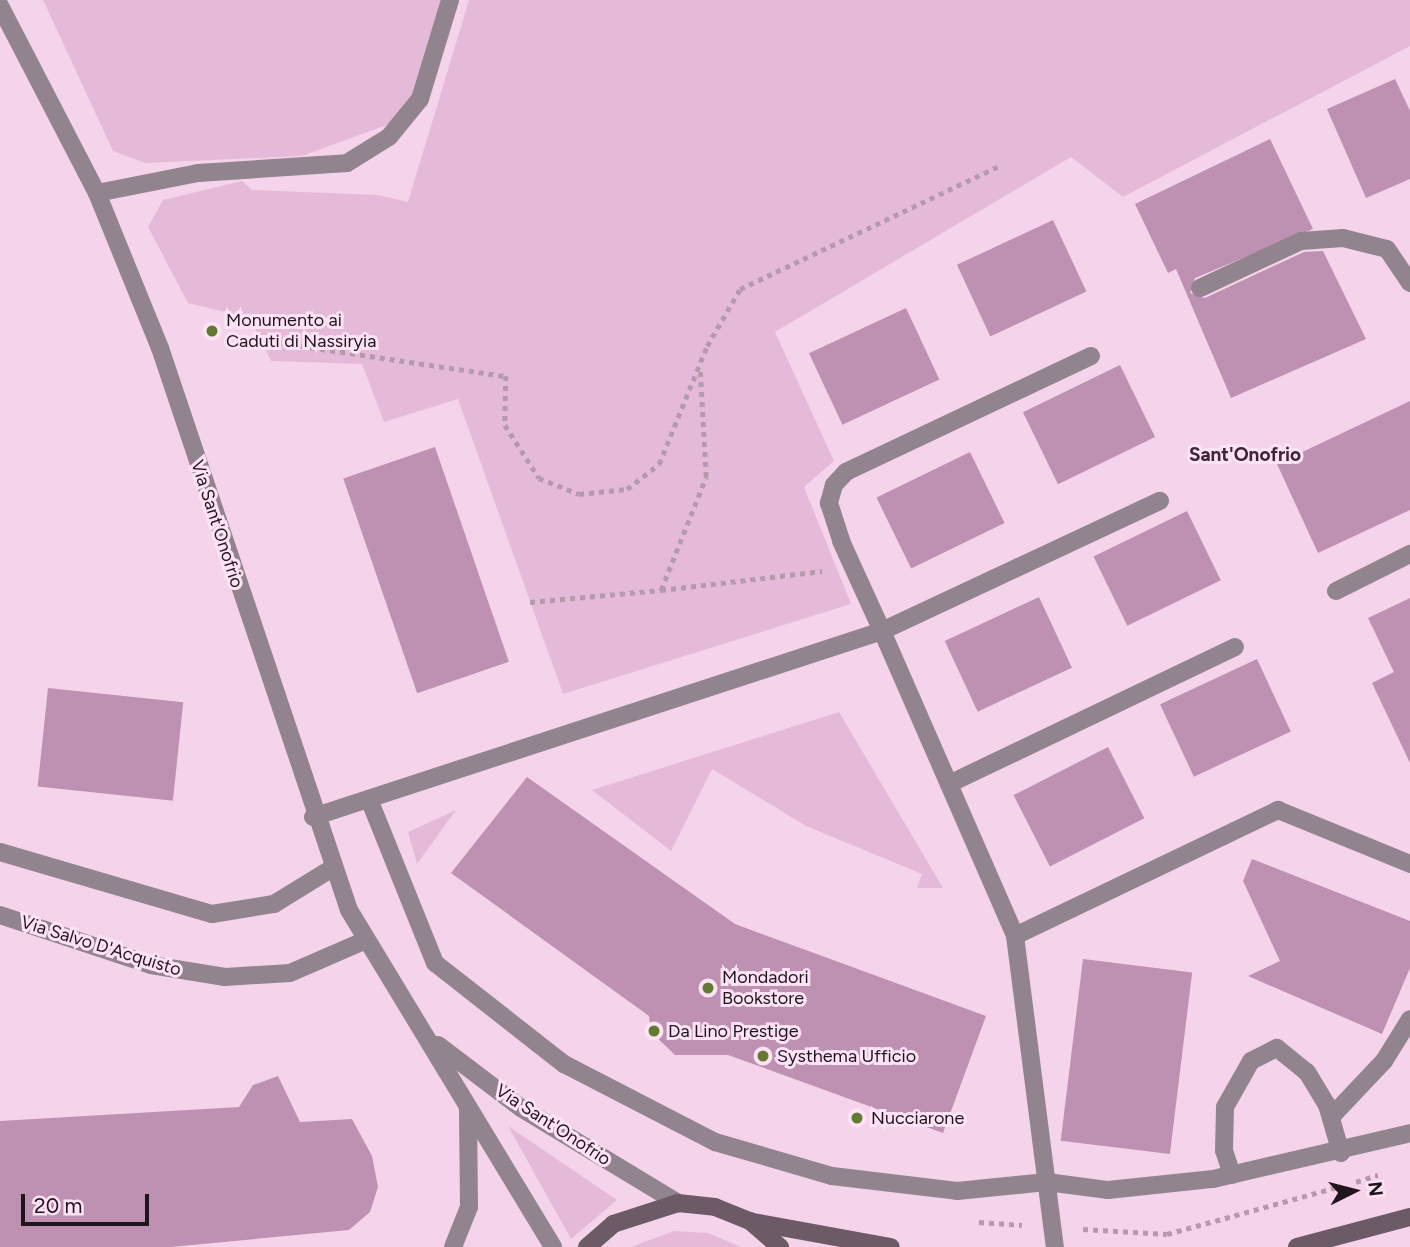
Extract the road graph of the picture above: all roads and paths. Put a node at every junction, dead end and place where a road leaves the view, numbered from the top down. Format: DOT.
graph roads {
  1 [pos="450,0"];
  2 [pos="0,6"];
  3 [pos="1001,165"];
  4 [pos="97,193"];
  5 [pos="1410,283"];
  6 [pos="1200,288"];
  7 [pos="261,340"];
  8 [pos="1091,356"];
  9 [pos="700,365"];
  10 [pos="1160,501"];
  11 [pos="1410,554"];
  12 [pos="837,569"];
  13 [pos="661,590"];
  14 [pos="1336,591"];
  15 [pos="530,601"];
  16 [pos="882,632"];
  17 [pos="1236,647"];
  18 [pos="949,784"];
  19 [pos="369,799"];
  20 [pos="313,817"];
  21 [pos="0,852"];
  22 [pos="1410,864"];
  23 [pos="331,869"];
  24 [pos="0,915"];
  25 [pos="1015,936"];
  26 [pos="364,942"];
  27 [pos="1410,1019"];
  28 [pos="432,1041"];
  29 [pos="468,1103"];
  30 [pos="1331,1117"];
  31 [pos="1410,1133"];
  32 [pos="1341,1153"];
  33 [pos="1232,1175"];
  34 [pos="1047,1182"];
  35 [pos="678,1203"];
  36 [pos="1410,1217"];
  37 [pos="750,1221"];
  38 [pos="453,1247"];
  39 [pos="553,1247"];
  40 [pos="587,1247"];
  41 [pos="780,1247"];
  42 [pos="891,1247"];
  43 [pos="1055,1247"];
  44 [pos="1297,1247"];
  1 -- 4 [label="street"];
  2 -- 4 [label="street, Via Sant'Onofrio"];
  3 -- 9 [label="path"];
  4 -- 20 [label="street, Via Sant'Onofrio"];
  5 -- 6 [label="street"];
  7 -- 9 [label="path"];
  8 -- 16 [label="street"];
  9 -- 13 [label="path"];
  10 -- 16 [label="street"];
  11 -- 14 [label="street"];
  12 -- 13 [label="path"];
  13 -- 15 [label="path"];
  16 -- 18 [label="street"];
  16 -- 19 [label="street"];
  17 -- 18 [label="street"];
  18 -- 25 [label="street"];
  19 -- 20 [label="street"];
  19 -- 34 [label="street"];
  20 -- 23 [label="street, Via Sant'Onofrio"];
  21 -- 23 [label="street"];
  22 -- 25 [label="street"];
  23 -- 26 [label="street, Via Sant'Onofrio"];
  24 -- 26 [label="street, Via Salvo D'Acquisto"];
  25 -- 34 [label="street"];
  26 -- 28 [label="street, Via Sant'Onofrio"];
  27 -- 30 [label="street"];
  28 -- 29 [label="street, Via Sant'Onofrio"];
  28 -- 35 [label="street, Via Sant'Onofrio"];
  29 -- 38 [label="street, Via Sant'Onofrio"];
  29 -- 39 [label="street, Via Sant'Onofrio"];
  30 -- 32 [label="street"];
  30 -- 33 [label="street"];
  31 -- 32 [label="street"];
  32 -- 33 [label="street"];
  33 -- 34 [label="street"];
  34 -- 43 [label="street"];
  35 -- 37 [label="main road"];
  35 -- 40 [label="main road"];
  36 -- 44 [label="main road"];
  37 -- 41 [label="main road"];
  37 -- 42 [label="main road"];
}
